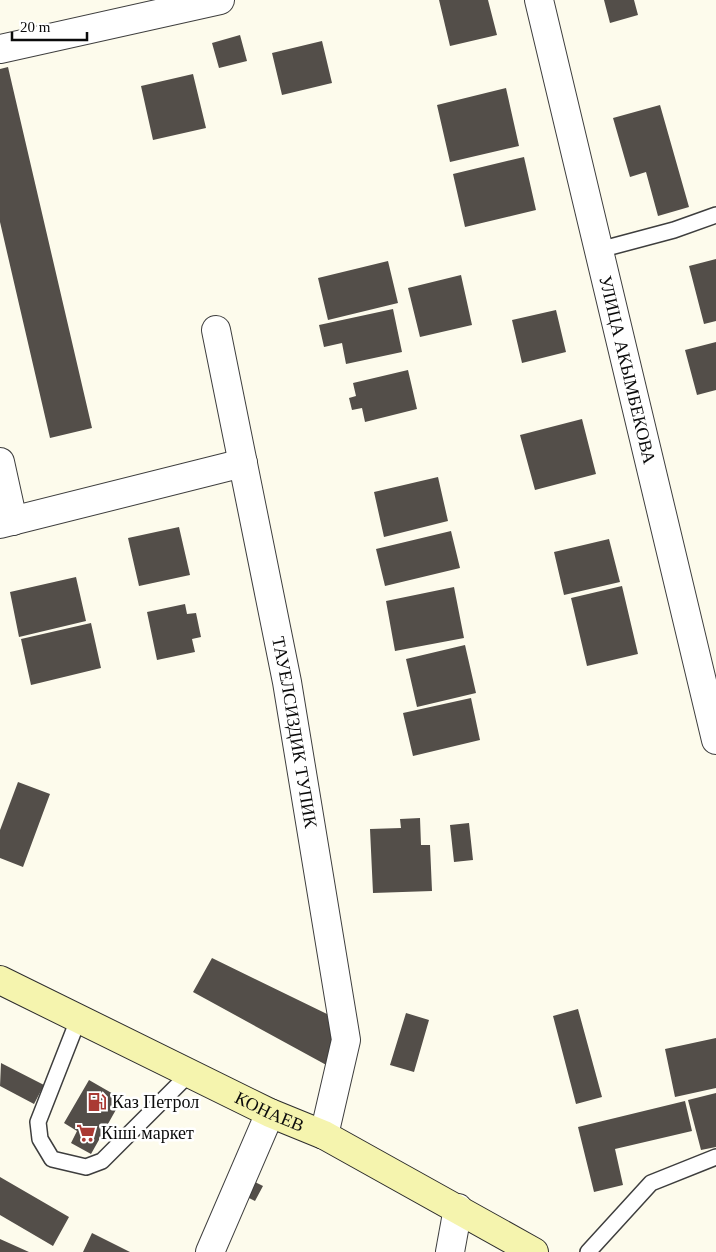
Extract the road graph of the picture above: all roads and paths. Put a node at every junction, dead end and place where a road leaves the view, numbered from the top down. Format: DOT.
graph roads {
  1 [pos="220,0"];
  2 [pos="538,0"];
  3 [pos="0,49"];
  4 [pos="716,215"];
  5 [pos="599,250"];
  6 [pos="216,330"];
  7 [pos="0,462"];
  8 [pos="243,463"];
  9 [pos="6,522"];
  10 [pos="715,732"];
  11 [pos="0,980"];
  12 [pos="78,1020"];
  13 [pos="190,1073"];
  14 [pos="270,1113"];
  15 [pos="324,1135"];
  16 [pos="716,1156"];
  17 [pos="458,1208"];
  18 [pos="210,1252"];
  19 [pos="450,1252"];
  20 [pos="534,1252"];
  21 [pos="588,1252"];
  1 -- 3 [label="street"];
  2 -- 5 [label="street, УЛИЦА АКЫМБЕКОВА"];
  4 -- 5 [label="lane"];
  5 -- 10 [label="street, УЛИЦА АКЫМБЕКОВА"];
  6 -- 8 [label="street, ТАУЕЛСИЗДИК ТУПИК"];
  7 -- 9 [label="street"];
  8 -- 9 [label="street"];
  8 -- 15 [label="street, ТАУЕЛСИЗДИК ТУПИК"];
  11 -- 12 [label="main road, КОНАЕВ"];
  12 -- 13 [label="main road, КОНАЕВ"];
  12 -- 13 [label="lane"];
  13 -- 14 [label="main road, КОНАЕВ"];
  14 -- 15 [label="main road, КОНАЕВ"];
  14 -- 18 [label="street"];
  15 -- 17 [label="main road, КОНАЕВ"];
  16 -- 21 [label="lane"];
  17 -- 19 [label="street"];
  17 -- 20 [label="main road, КОНАЕВ"];
}
